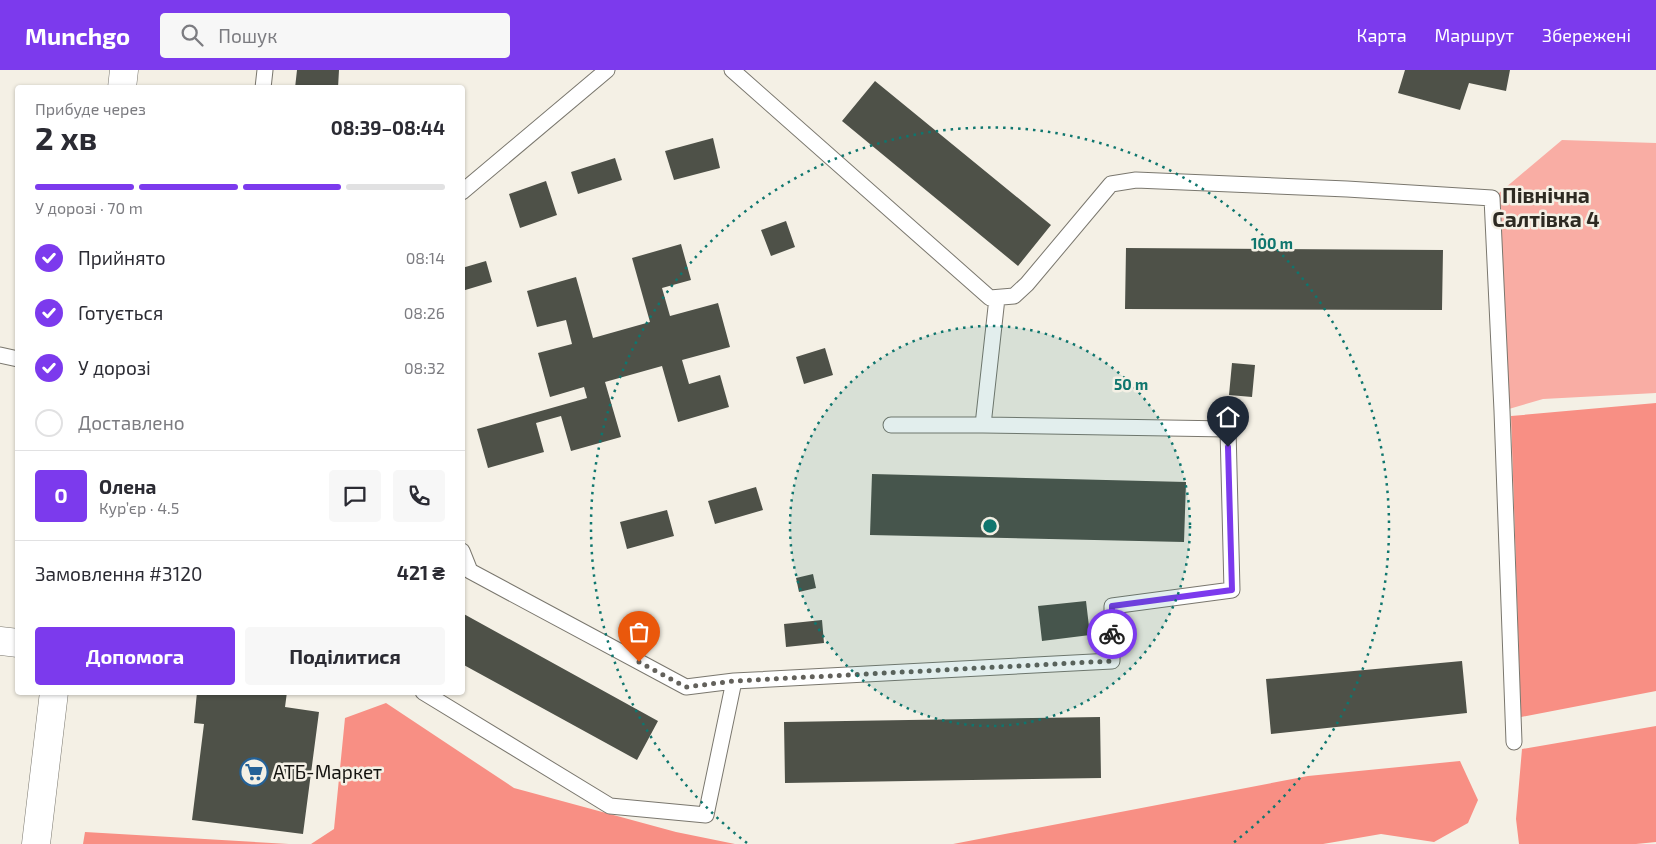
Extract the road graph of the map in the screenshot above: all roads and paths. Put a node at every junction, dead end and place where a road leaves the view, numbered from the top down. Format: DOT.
graph roads {
  1 [pos="124,70"];
  2 [pos="265,70"];
  3 [pos="607,70"];
  4 [pos="732,70"];
  5 [pos="122,85"];
  6 [pos="263,85"];
  7 [pos="465,189"];
  8 [pos="997,298"];
  9 [pos="0,355"];
  10 [pos="15,358"];
  11 [pos="983,424"];
  12 [pos="891,425"];
  13 [pos="465,558"];
  14 [pos="0,641"];
  15 [pos="15,643"];
  16 [pos="734,681"];
  17 [pos="54,695"];
  18 [pos="427,695"];
  19 [pos="1514,742"];
  20 [pos="36,844"];
  1 -- 5 [label="main road"];
  2 -- 6 [label="lane"];
  3 -- 7 [label="lane"];
  4 -- 8 [label="lane"];
  8 -- 11 [label="lane"];
  8 -- 19 [label="lane"];
  9 -- 10 [label="lane"];
  11 -- 12 [label="lane"];
  11 -- 16 [label="lane"];
  13 -- 16 [label="lane"];
  14 -- 15 [label="main road"];
  16 -- 18 [label="lane"];
  17 -- 20 [label="main road"];
}
